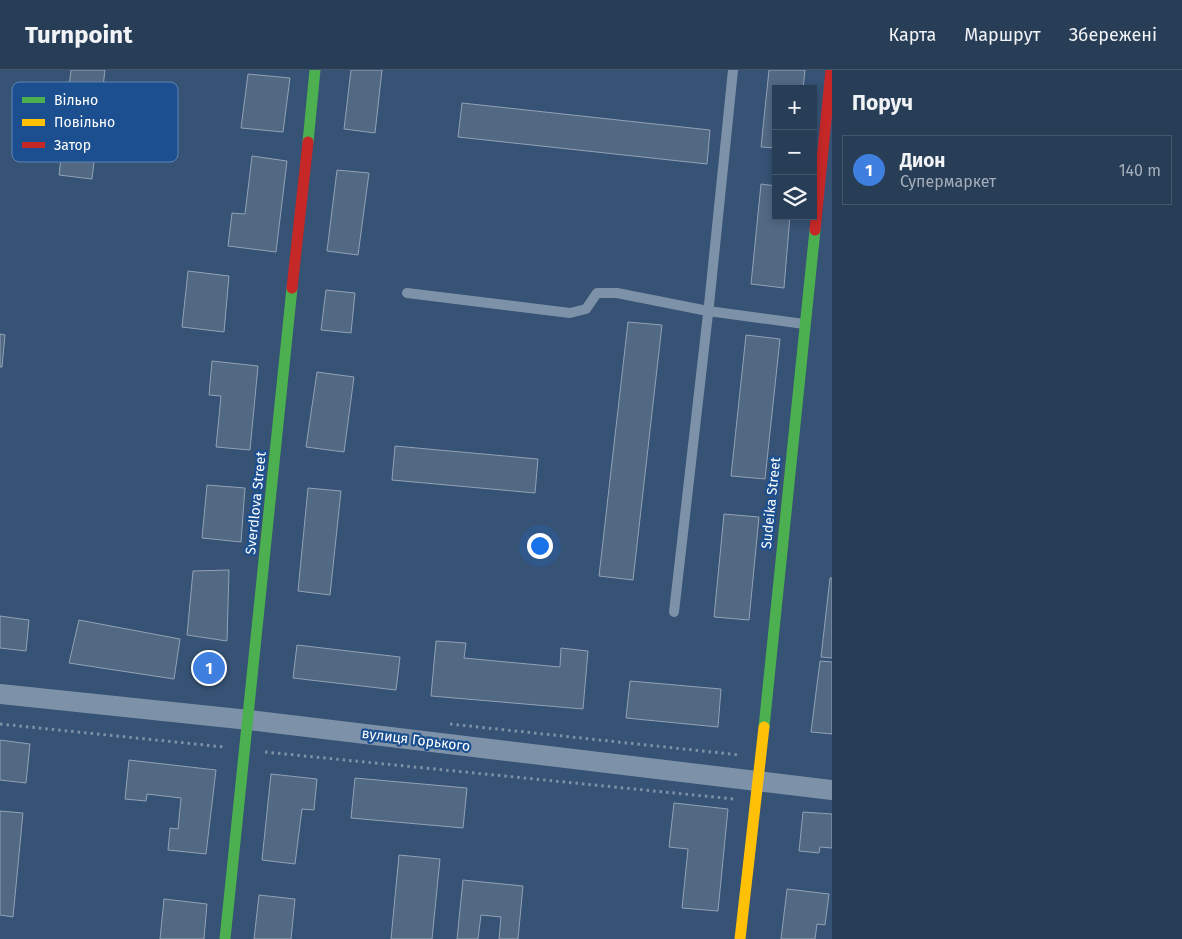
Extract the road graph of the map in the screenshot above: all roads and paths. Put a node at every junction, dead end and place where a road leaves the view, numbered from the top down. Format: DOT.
graph roads {
  1 [pos="315,70"];
  2 [pos="733,70"];
  3 [pos="831,70"];
  4 [pos="407,293"];
  5 [pos="708,311"];
  6 [pos="805,324"];
  7 [pos="674,612"];
  8 [pos="0,694"];
  9 [pos="249,720"];
  10 [pos="0,724"];
  11 [pos="246,750"];
  12 [pos="832,790"];
  13 [pos="756,791"];
  14 [pos="225,939"];
  15 [pos="740,939"];
  1 -- 9 [label="street, Sverdlova Street"];
  2 -- 5 [label="lane"];
  3 -- 6 [label="street, Sudeika Street"];
  4 -- 5 [label="lane"];
  5 -- 6 [label="lane"];
  5 -- 7 [label="lane"];
  6 -- 13 [label="street, Sudeika Street"];
  8 -- 9 [label="street, вулиця Горького"];
  9 -- 11 [label="street, Sverdlova Street"];
  9 -- 13 [label="street, вулиця Горького"];
  10 -- 11 [label="path"];
  11 -- 13 [label="path"];
  11 -- 14 [label="street, Sverdlova Street"];
  12 -- 13 [label="street, вулиця Горького"];
  13 -- 15 [label="street, Sudeika Street"];
}
